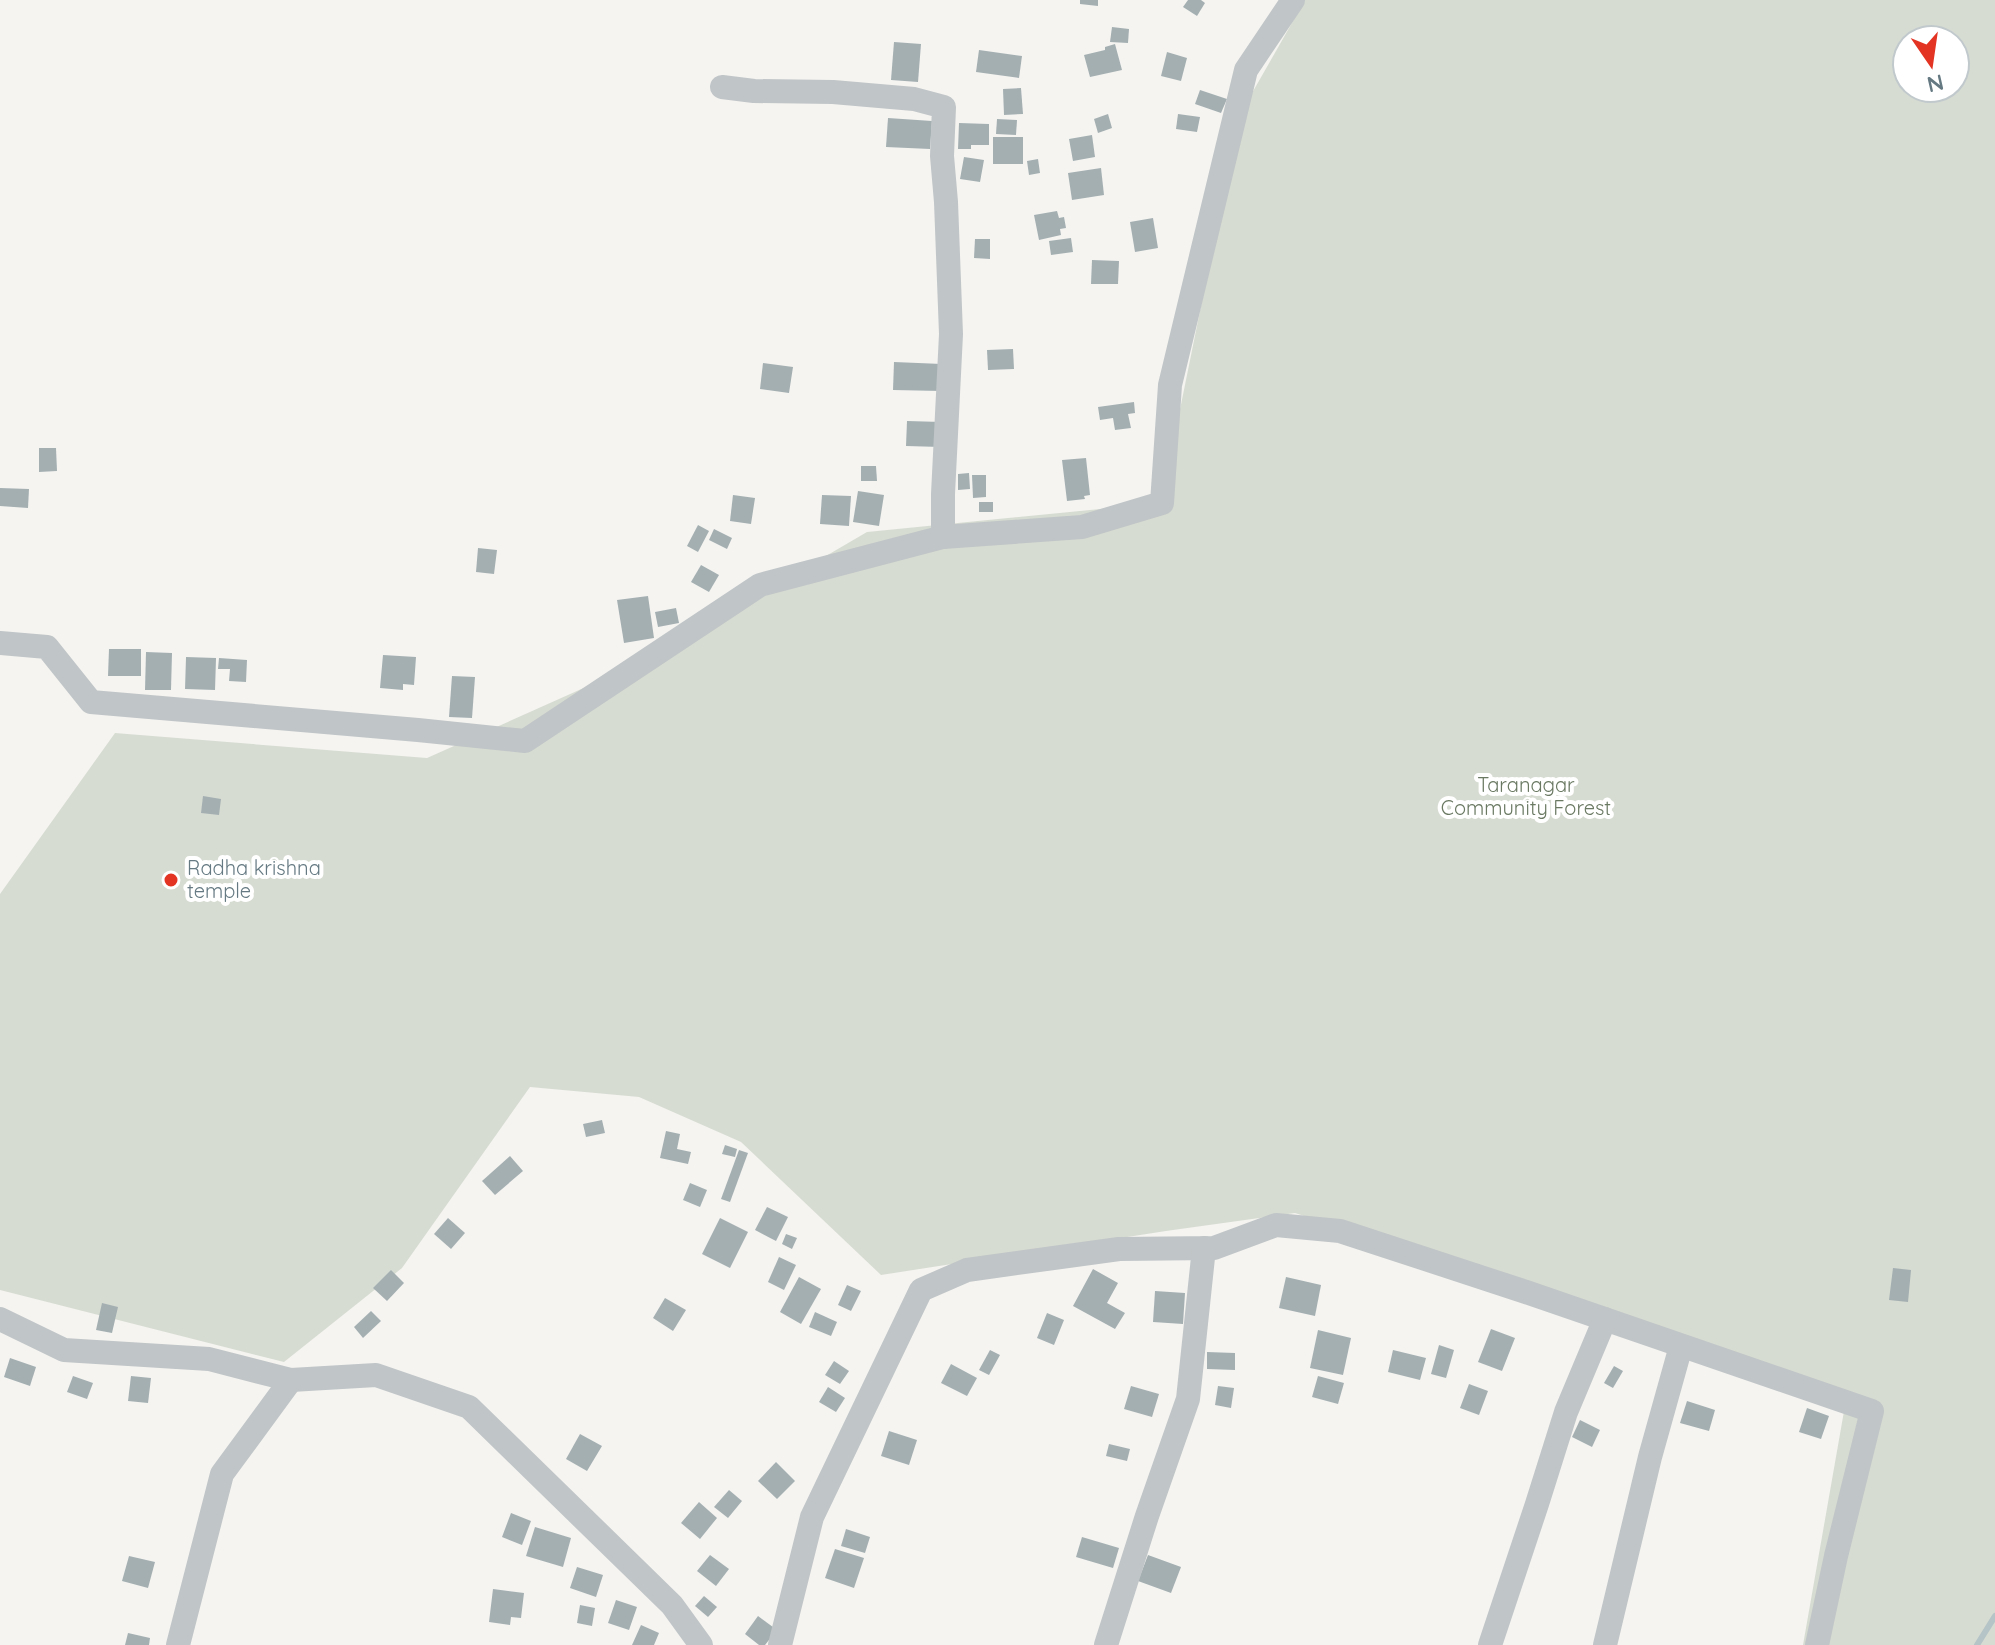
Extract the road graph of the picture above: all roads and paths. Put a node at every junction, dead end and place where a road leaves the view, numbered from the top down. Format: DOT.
graph roads {
  1 [pos="1293,0"];
  2 [pos="722,87"];
  3 [pos="943,537"];
  4 [pos="0,643"];
  5 [pos="1204,1248"];
  6 [pos="0,1319"];
  7 [pos="1605,1319"];
  8 [pos="1681,1346"];
  9 [pos="291,1380"];
  10 [pos="178,1645"];
  11 [pos="701,1645"];
  12 [pos="780,1645"];
  13 [pos="1106,1645"];
  14 [pos="1490,1645"];
  15 [pos="1605,1645"];
  16 [pos="1817,1645"];
  1 -- 3 [label="street"];
  2 -- 3 [label="street"];
  3 -- 4 [label="street"];
  5 -- 7 [label="street"];
  5 -- 12 [label="street"];
  5 -- 13 [label="street"];
  6 -- 9 [label="street"];
  7 -- 8 [label="street"];
  7 -- 14 [label="street"];
  8 -- 15 [label="street"];
  8 -- 16 [label="street"];
  9 -- 10 [label="street"];
  9 -- 11 [label="street"];
}
